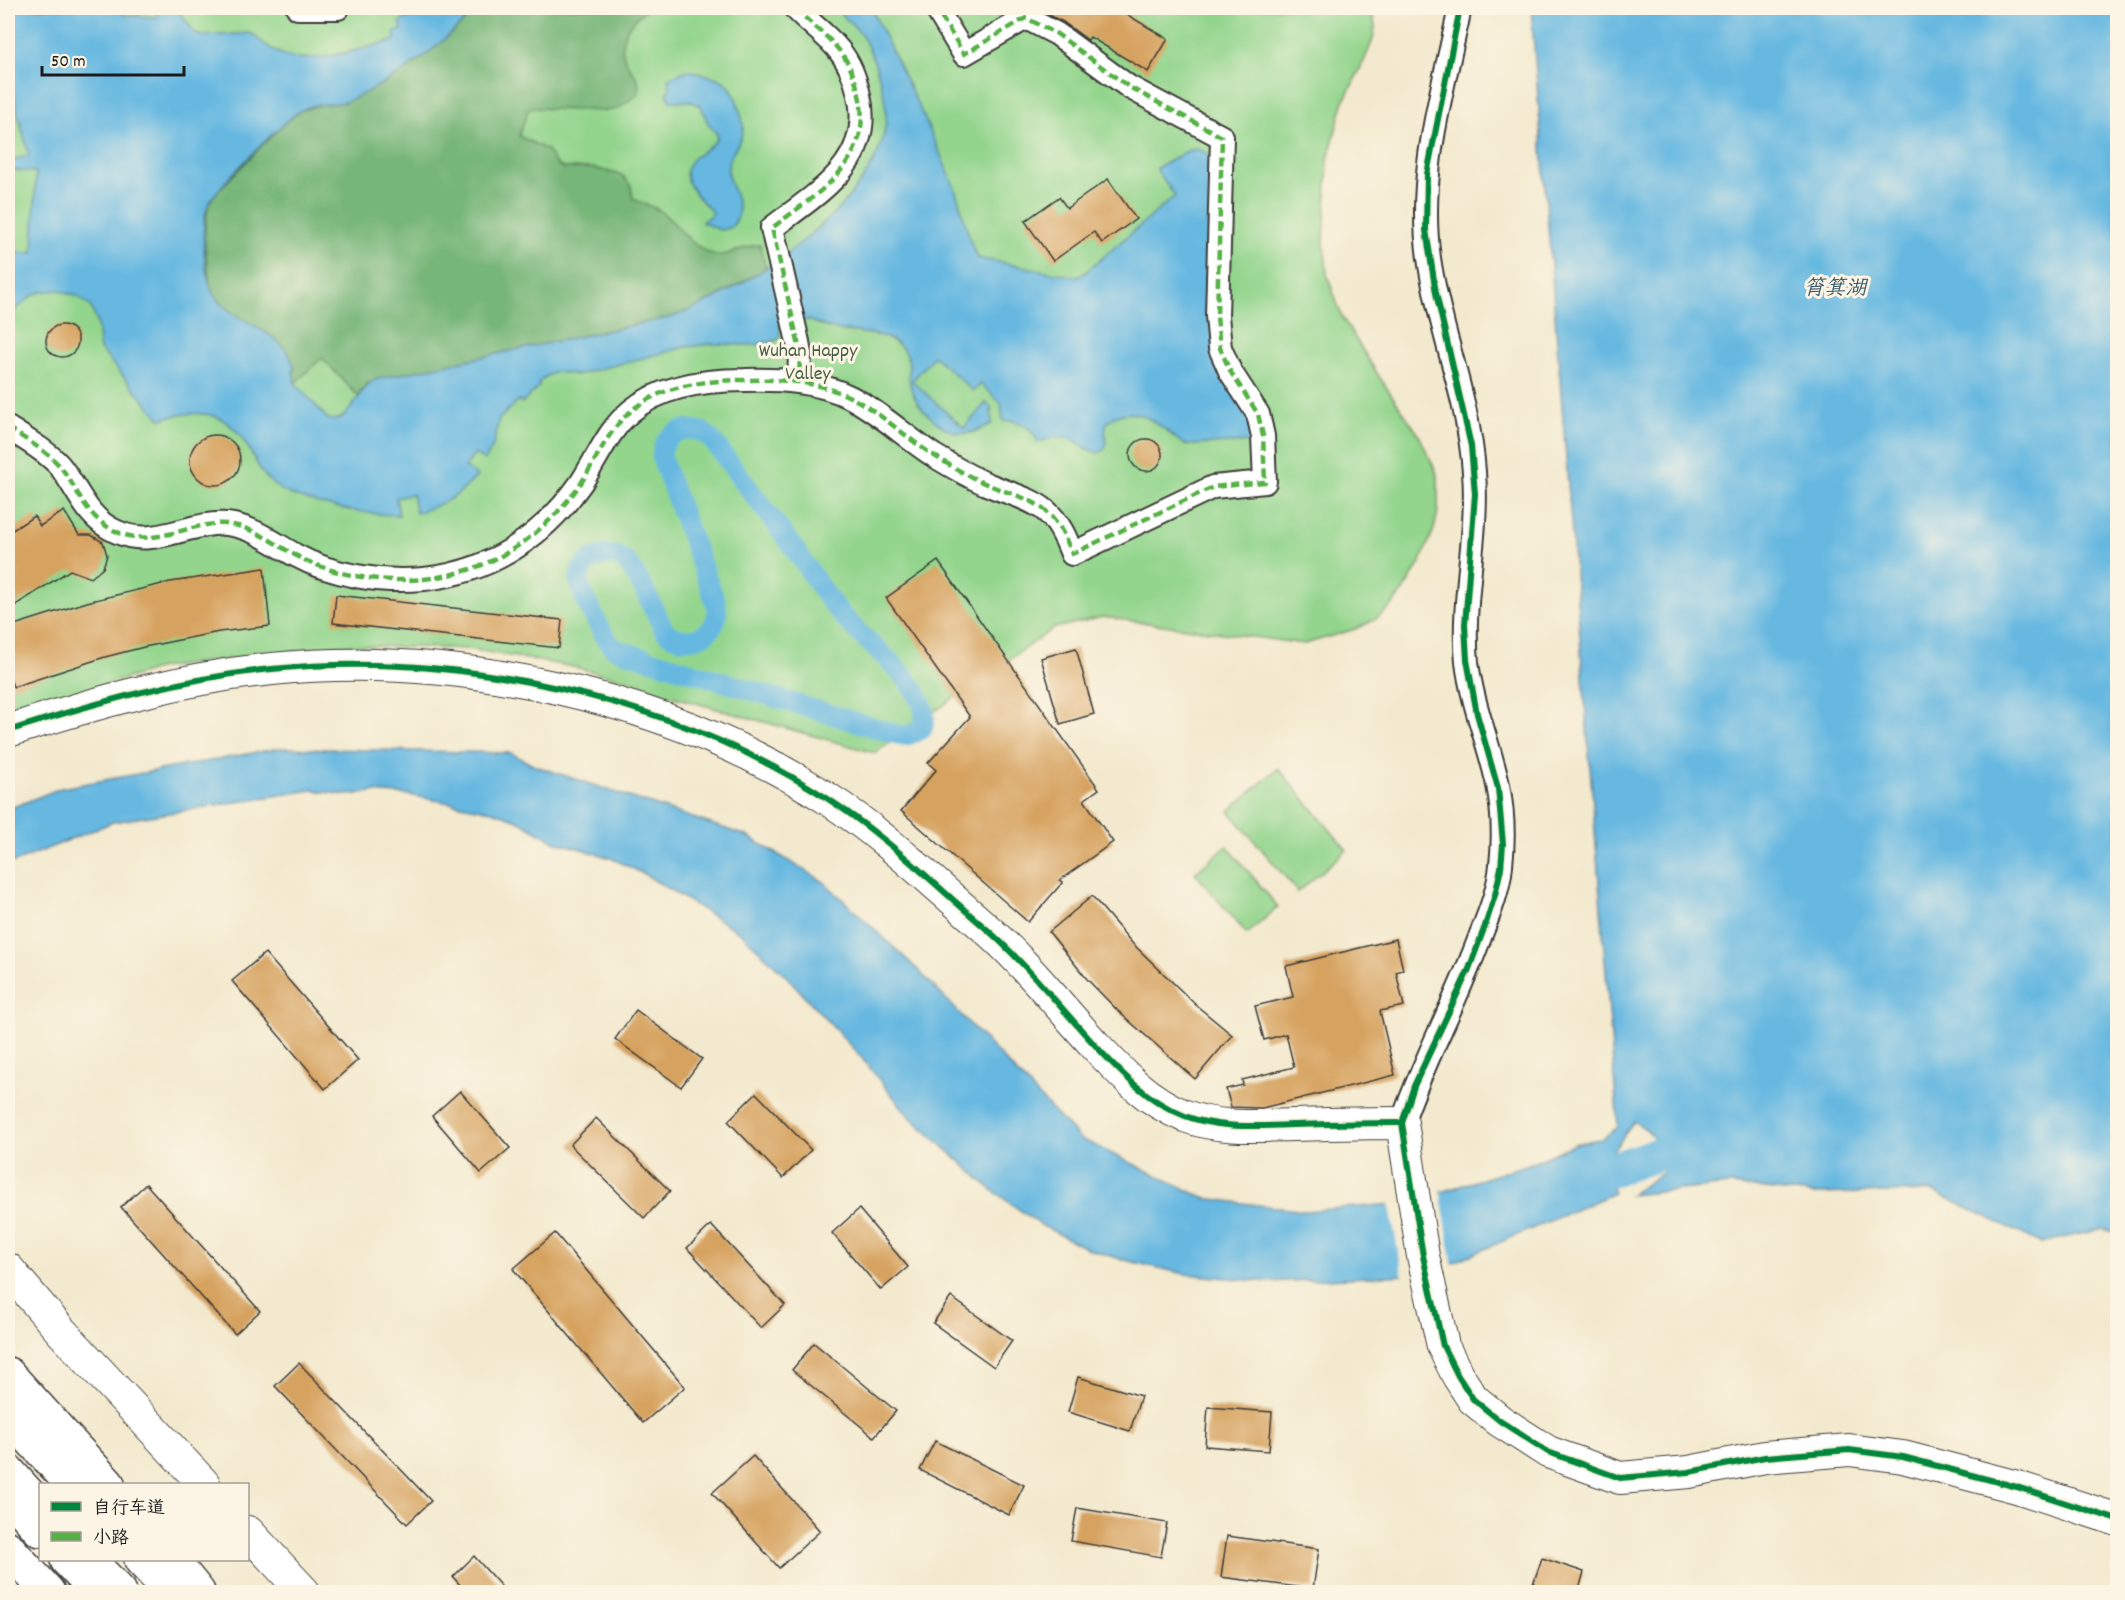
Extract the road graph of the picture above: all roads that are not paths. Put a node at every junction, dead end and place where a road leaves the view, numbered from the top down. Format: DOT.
graph roads {
  1 [pos="298,8"];
  2 [pos="338,8"];
  3 [pos="795,8"];
  4 [pos="936,8"];
  5 [pos="1460,8"];
  6 [pos="799,382"];
  7 [pos="8,428"];
  8 [pos="8,731"];
  9 [pos="1402,1123"];
  10 [pos="8,1269"];
  11 [pos="8,1374"];
  12 [pos="8,1415"];
  13 [pos="8,1431"];
  14 [pos="8,1471"];
  15 [pos="55,1483"];
  16 [pos="70,1483"];
  17 [pos="106,1483"];
  18 [pos="202,1483"];
  19 [pos="8,1494"];
  20 [pos="39,1506"];
  21 [pos="2118,1520"];
  22 [pos="39,1529"];
  23 [pos="249,1533"];
  24 [pos="8,1548"];
  25 [pos="68,1561"];
  26 [pos="90,1561"];
  27 [pos="130,1561"];
  28 [pos="142,1561"];
  29 [pos="173,1561"];
  30 [pos="48,1593"];
  31 [pos="97,1593"];
  32 [pos="120,1593"];
  33 [pos="165,1593"];
  34 [pos="171,1593"];
  35 [pos="198,1593"];
  36 [pos="304,1593"];
  1 -- 2 [label="street"];
  3 -- 6 [label="street"];
  4 -- 6 [label="street"];
  5 -- 9 [label="street"];
  6 -- 7 [label="street"];
  8 -- 9 [label="street"];
  9 -- 21 [label="street"];
  10 -- 18 [label="street"];
  11 -- 17 [label="main road"];
  12 -- 16 [label="main road"];
  13 -- 15 [label="main road"];
  14 -- 20 [label="main road"];
  19 -- 22 [label="main road"];
  23 -- 36 [label="street"];
  24 -- 30 [label="main road"];
  25 -- 31 [label="main road"];
  26 -- 32 [label="main road"];
  27 -- 33 [label="main road"];
  28 -- 34 [label="main road"];
  29 -- 35 [label="main road"];
}
